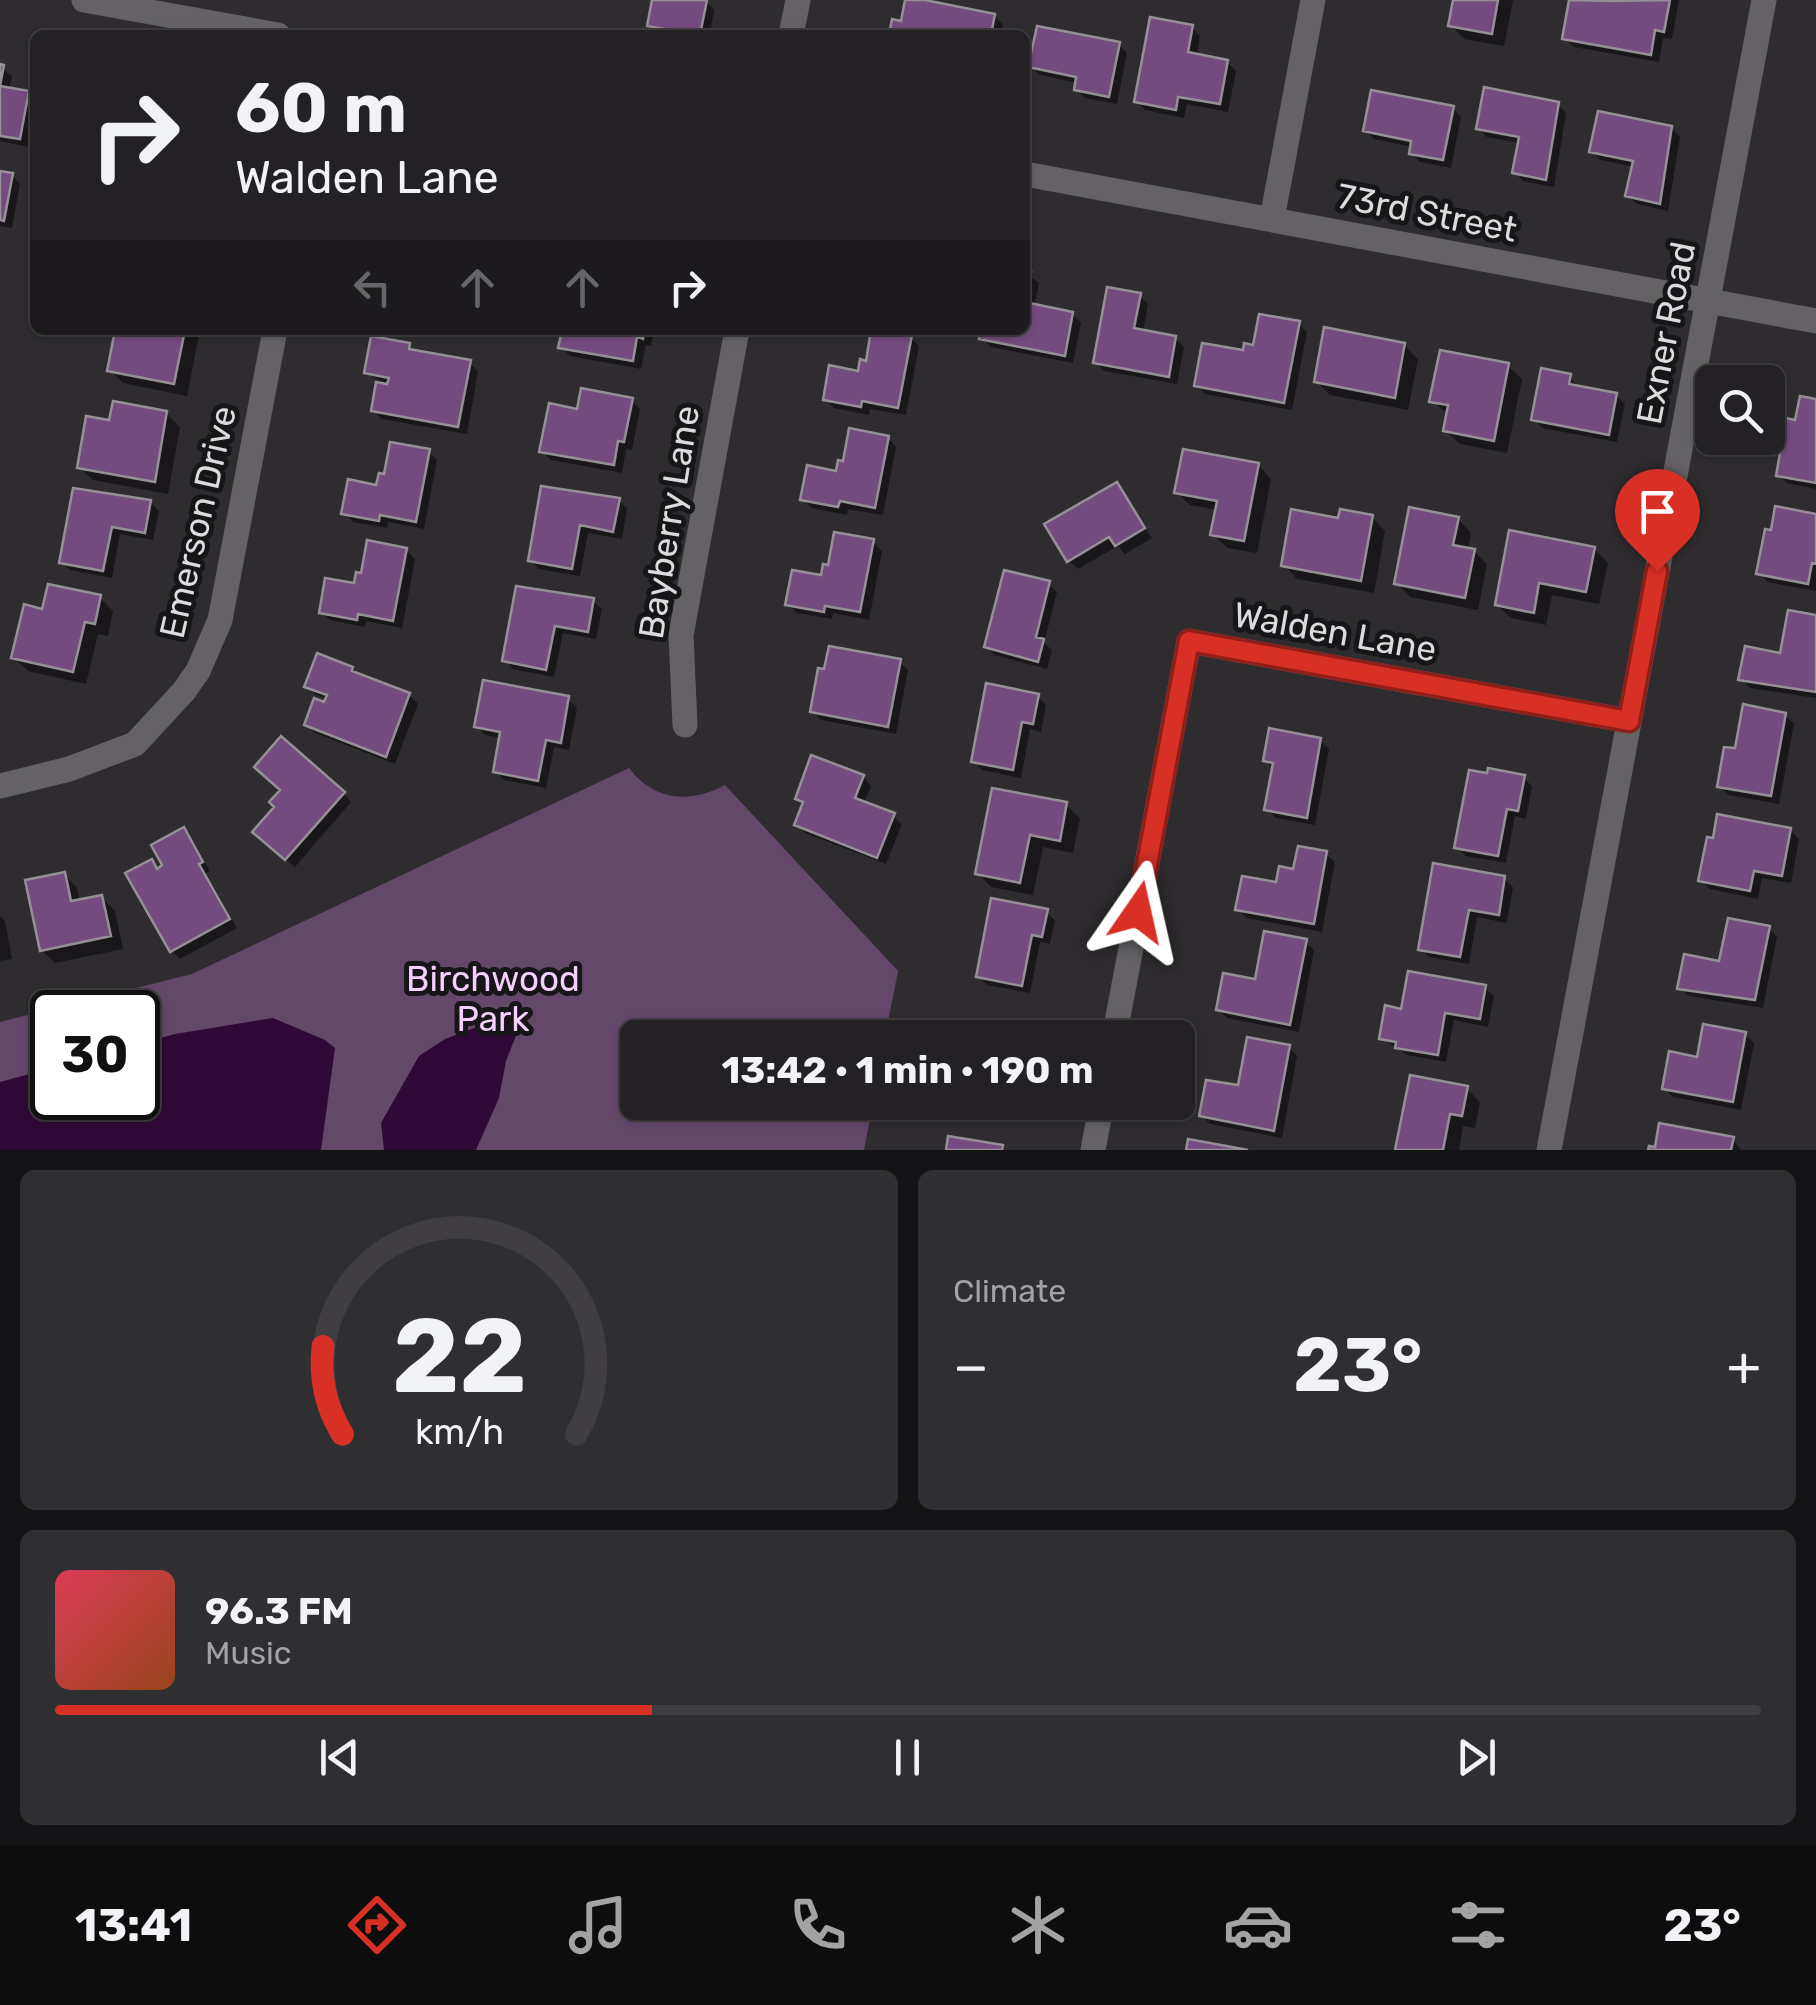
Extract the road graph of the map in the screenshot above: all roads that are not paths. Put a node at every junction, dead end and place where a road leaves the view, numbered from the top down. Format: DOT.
graph roads {
  1 [pos="84,0"];
  2 [pos="798,0"];
  3 [pos="1313,0"];
  4 [pos="1764,0"];
  5 [pos="250,30"];
  6 [pos="793,30"];
  7 [pos="1030,175"];
  8 [pos="1272,219"];
  9 [pos="1708,300"];
  10 [pos="1816,321"];
  11 [pos="274,335"];
  12 [pos="736,335"];
  13 [pos="1629,721"];
  14 [pos="686,725"];
  15 [pos="0,786"];
  16 [pos="1117,1020"];
  17 [pos="1099,1120"];
  18 [pos="1093,1150"];
  19 [pos="1549,1150"];
  1 -- 5 [label="street"];
  2 -- 6 [label="street"];
  3 -- 8 [label="street"];
  4 -- 9 [label="street, Exner Road"];
  7 -- 8 [label="street, 73rd Street"];
  8 -- 9 [label="street, 73rd Street"];
  9 -- 10 [label="street, 73rd Street"];
  9 -- 13 [label="street, Exner Road"];
  11 -- 15 [label="street, Emerson Drive"];
  12 -- 14 [label="street, Bayberry Lane"];
  13 -- 16 [label="street, Walden Lane"];
  13 -- 19 [label="street, Exner Road"];
  17 -- 18 [label="street"];
}
